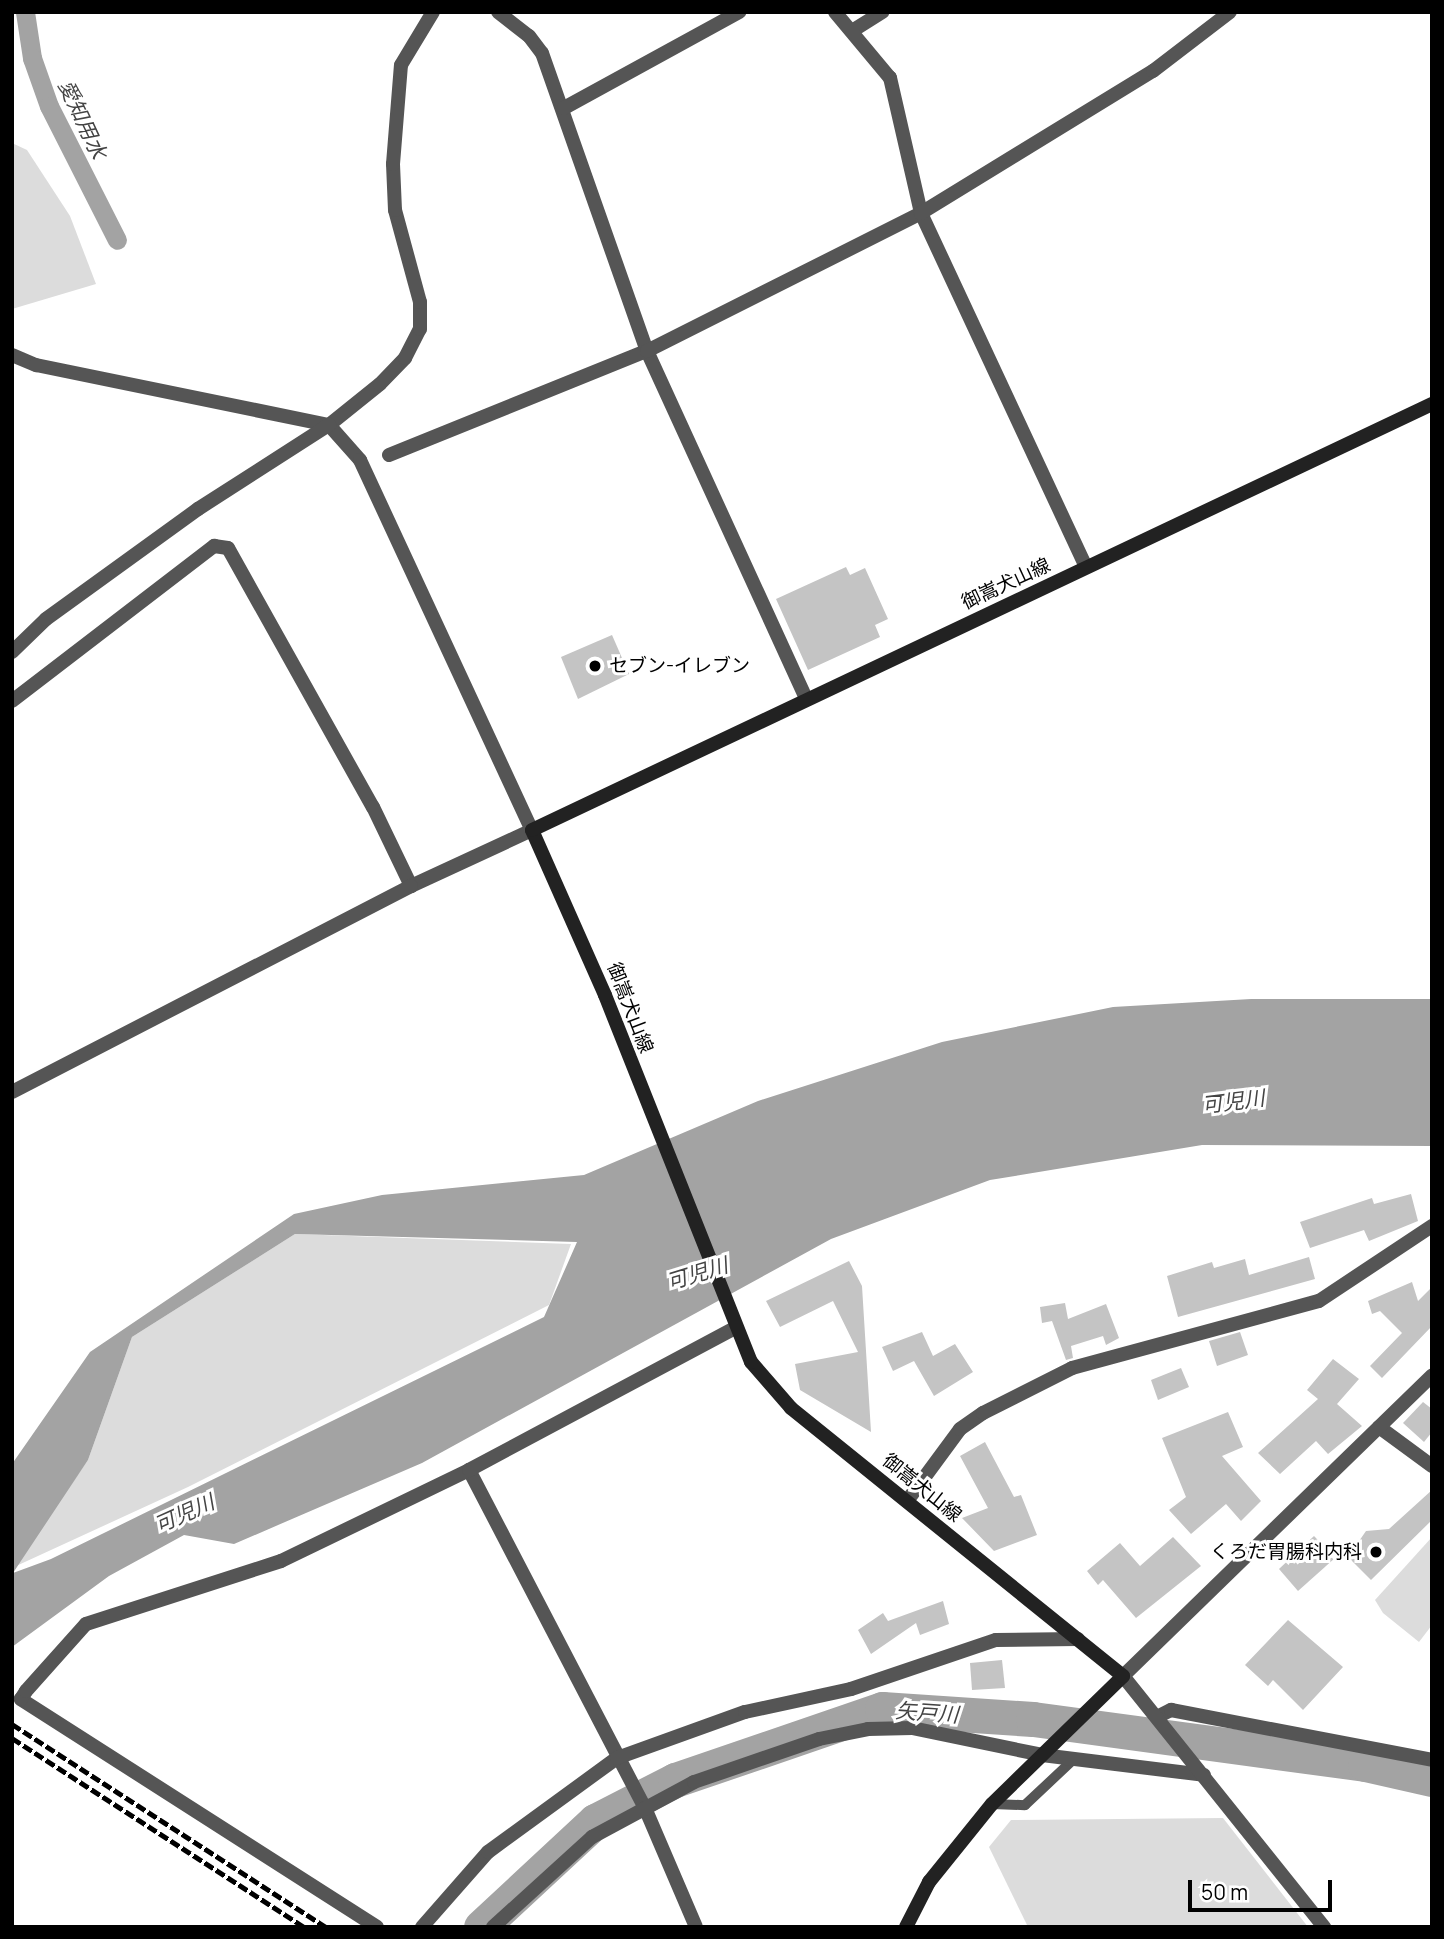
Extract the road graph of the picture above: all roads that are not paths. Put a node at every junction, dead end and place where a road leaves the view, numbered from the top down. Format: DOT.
graph roads {
  1 [pos="433,12"];
  2 [pos="498,12"];
  3 [pos="739,12"];
  4 [pos="835,12"];
  5 [pos="883,12"];
  6 [pos="1230,12"];
  7 [pos="852,31"];
  8 [pos="564,108"];
  9 [pos="921,214"];
  10 [pos="647,351"];
  11 [pos="12,355"];
  12 [pos="1432,404"];
  13 [pos="329,425"];
  14 [pos="390,455"];
  15 [pos="1086,567"];
  16 [pos="12,652"];
  17 [pos="806,699"];
  18 [pos="12,701"];
  19 [pos="532,830"];
  20 [pos="411,886"];
  21 [pos="12,1092"];
  22 [pos="1432,1226"];
  23 [pos="733,1323"];
  24 [pos="1432,1376"];
  25 [pos="1379,1427"];
  26 [pos="1432,1466"];
  27 [pos="469,1470"];
  28 [pos="907,1501"];
  29 [pos="1078,1639"];
  30 [pos="1124,1676"];
  31 [pos="1157,1717"];
  32 [pos="1042,1755"];
  33 [pos="1074,1759"];
  34 [pos="1432,1760"];
  35 [pos="619,1763"];
  36 [pos="1204,1775"];
  37 [pos="992,1804"];
  38 [pos="645,1808"];
  39 [pos="377,1927"];
  40 [pos="422,1927"];
  41 [pos="493,1927"];
  42 [pos="696,1927"];
  43 [pos="906,1927"];
  44 [pos="1324,1927"];
  1 -- 13 [label="street"];
  2 -- 8 [label="street"];
  3 -- 8 [label="street"];
  4 -- 7 [label="street"];
  5 -- 7 [label="street"];
  6 -- 9 [label="street"];
  7 -- 9 [label="street"];
  8 -- 10 [label="street"];
  9 -- 10 [label="street"];
  9 -- 15 [label="street"];
  10 -- 14 [label="street"];
  10 -- 17 [label="street"];
  11 -- 13 [label="street"];
  12 -- 15 [label="main road, 御嵩犬山線"];
  13 -- 16 [label="street"];
  13 -- 19 [label="street"];
  15 -- 17 [label="main road, 御嵩犬山線"];
  17 -- 19 [label="main road, 御嵩犬山線"];
  18 -- 20 [label="street"];
  19 -- 20 [label="street"];
  19 -- 23 [label="main road, 御嵩犬山線"];
  20 -- 21 [label="street"];
  22 -- 28 [label="street"];
  23 -- 27 [label="street"];
  23 -- 28 [label="main road, 御嵩犬山線"];
  24 -- 25 [label="street"];
  25 -- 26 [label="street"];
  25 -- 30 [label="street"];
  27 -- 35 [label="street"];
  27 -- 39 [label="street"];
  28 -- 29 [label="main road, 御嵩犬山線"];
  29 -- 30 [label="main road, 御嵩犬山線"];
  29 -- 35 [label="street"];
  30 -- 31 [label="street"];
  30 -- 32 [label="main road"];
  31 -- 34 [label="street"];
  31 -- 36 [label="street"];
  32 -- 33 [label="street"];
  32 -- 37 [label="main road"];
  32 -- 38 [label="street"];
  33 -- 36 [label="street"];
  33 -- 37 [label="lane"];
  35 -- 38 [label="street"];
  35 -- 40 [label="street"];
  36 -- 44 [label="street"];
  37 -- 43 [label="main road"];
  38 -- 41 [label="street"];
  38 -- 42 [label="street"];
}
